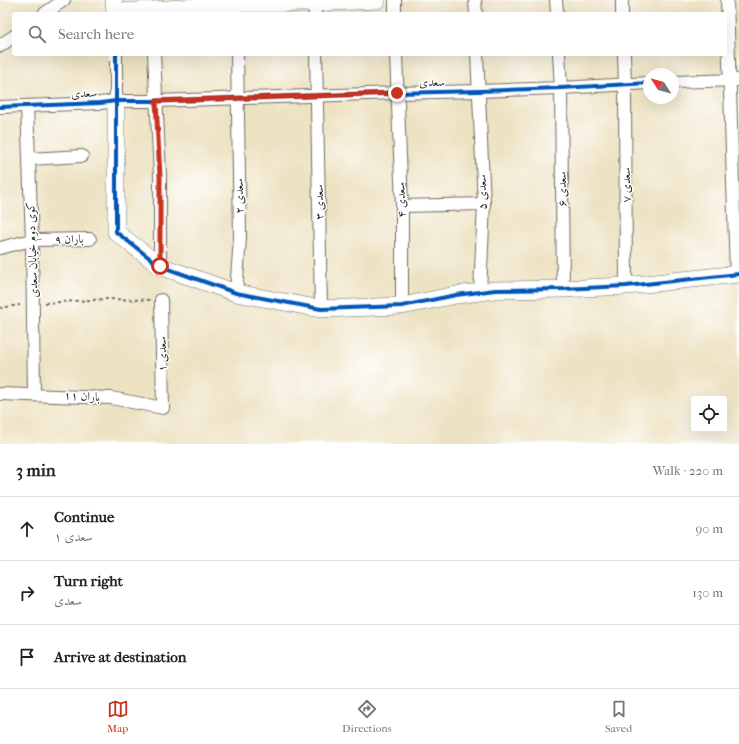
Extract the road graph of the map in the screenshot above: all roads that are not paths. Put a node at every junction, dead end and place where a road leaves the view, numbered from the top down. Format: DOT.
graph roads {
  1 [pos="64,0"];
  2 [pos="377,0"];
  3 [pos="395,0"];
  4 [pos="475,0"];
  5 [pos="556,0"];
  6 [pos="622,0"];
  7 [pos="727,0"];
  8 [pos="236,6"];
  9 [pos="315,6"];
  10 [pos="160,8"];
  11 [pos="115,9"];
  12 [pos="47,12"];
  13 [pos="395,12"];
  14 [pos="476,12"];
  15 [pos="557,12"];
  16 [pos="622,12"];
  17 [pos="12,37"];
  18 [pos="0,46"];
  19 [pos="116,56"];
  20 [pos="154,56"];
  21 [pos="237,56"];
  22 [pos="316,56"];
  23 [pos="396,56"];
  24 [pos="477,56"];
  25 [pos="559,56"];
  26 [pos="624,56"];
  27 [pos="734,80"];
  28 [pos="679,82"];
  29 [pos="643,83"];
  30 [pos="625,84"];
  31 [pos="561,88"];
  32 [pos="478,92"];
  33 [pos="397,93"];
  34 [pos="317,96"];
  35 [pos="238,98"];
  36 [pos="116,101"];
  37 [pos="156,101"];
  38 [pos="26,106"];
  39 [pos="0,107"];
  40 [pos="82,156"];
  41 [pos="29,159"];
  42 [pos="484,204"];
  43 [pos="402,206"];
  44 [pos="90,239"];
  45 [pos="32,240"];
  46 [pos="0,248"];
  47 [pos="160,266"];
  48 [pos="737,274"];
  49 [pos="626,286"];
  50 [pos="563,289"];
  51 [pos="480,292"];
  52 [pos="236,293"];
  53 [pos="161,300"];
  54 [pos="402,306"];
  55 [pos="321,309"];
  56 [pos="0,394"];
  57 [pos="34,394"];
  58 [pos="163,408"];
  1 -- 12 [label="street"];
  2 -- 9 [label="street"];
  3 -- 13 [label="street"];
  4 -- 14 [label="street"];
  5 -- 15 [label="street"];
  6 -- 16 [label="street"];
  7 -- 27 [label="street"];
  8 -- 9 [label="street"];
  8 -- 10 [label="street"];
  10 -- 11 [label="street"];
  17 -- 18 [label="street"];
  19 -- 36 [label="street"];
  20 -- 37 [label="street"];
  21 -- 35 [label="street, سعدی ۲"];
  22 -- 34 [label="street, سعدی ۳"];
  23 -- 33 [label="street, سعدی ۴"];
  24 -- 32 [label="street, سعدی ۵"];
  25 -- 31 [label="street, سعدی ۶"];
  26 -- 30 [label="street, سعدی ۷"];
  27 -- 28 [label="street"];
  27 -- 48 [label="street"];
  29 -- 30 [label="street, سعدی"];
  30 -- 31 [label="street, سعدی"];
  30 -- 49 [label="street, سعدی ۷"];
  31 -- 32 [label="street, سعدی"];
  31 -- 50 [label="street, سعدی ۶"];
  32 -- 33 [label="street, سعدی"];
  32 -- 42 [label="street, سعدی ۵"];
  33 -- 34 [label="street, سعدی"];
  33 -- 43 [label="street, سعدی ۴"];
  34 -- 35 [label="street, سعدی"];
  34 -- 55 [label="street, سعدی ۳"];
  35 -- 37 [label="street, سعدی"];
  35 -- 52 [label="street, سعدی ۲"];
  36 -- 37 [label="street, سعدی"];
  36 -- 38 [label="street, سعدی"];
  36 -- 47 [label="street"];
  37 -- 47 [label="street"];
  38 -- 39 [label="street, سعدی"];
  38 -- 41 [label="street, کوی دوم خیابان سعدی"];
  40 -- 41 [label="street"];
  41 -- 45 [label="street, کوی دوم خیابان سعدی"];
  42 -- 43 [label="street"];
  42 -- 51 [label="street, سعدی ۵"];
  43 -- 54 [label="street, سعدی ۴"];
  44 -- 45 [label="street, باران ۹"];
  45 -- 46 [label="street, باران ۹"];
  45 -- 57 [label="street, کوی دوم خیابان سعدی"];
  47 -- 52 [label="street"];
  48 -- 49 [label="street"];
  49 -- 50 [label="street"];
  50 -- 51 [label="street"];
  51 -- 54 [label="street"];
  52 -- 55 [label="street"];
  53 -- 58 [label="street, سعدی ۱"];
  54 -- 55 [label="street"];
  56 -- 57 [label="street, باران ۱۱"];
  57 -- 58 [label="street, باران ۱۱"];
}
